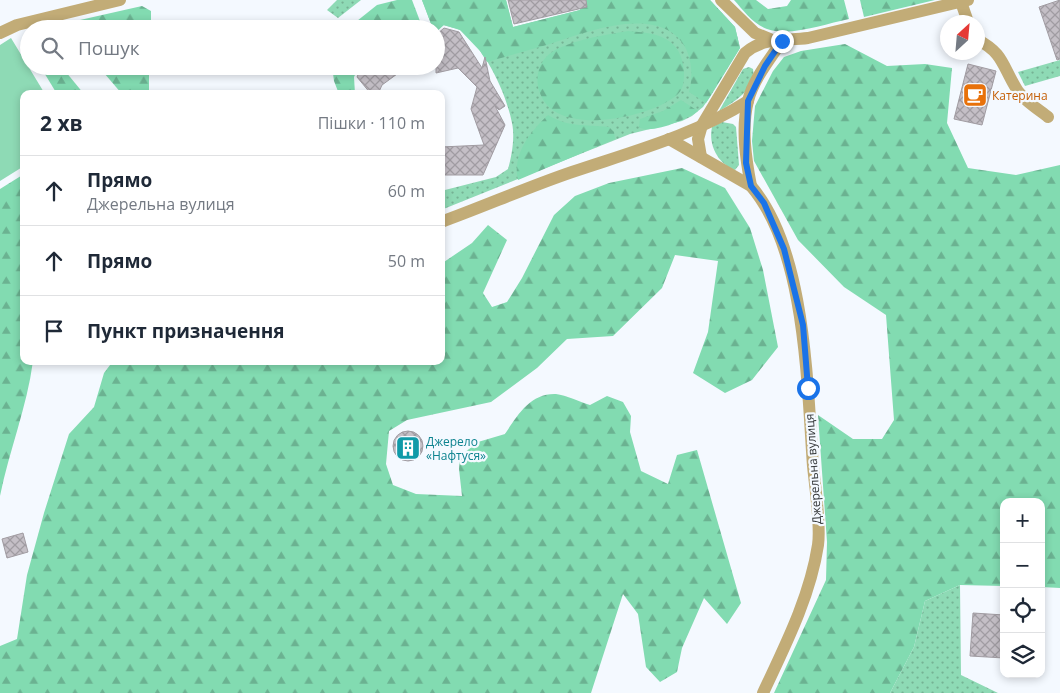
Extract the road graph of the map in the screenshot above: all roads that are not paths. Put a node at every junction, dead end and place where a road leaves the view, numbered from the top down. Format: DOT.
graph roads {
  1 [pos="120,0"];
  2 [pos="721,0"];
  3 [pos="965,1"];
  4 [pos="967,15"];
  5 [pos="38,20"];
  6 [pos="20,24"];
  7 [pos="0,34"];
  8 [pos="776,40"];
  9 [pos="985,44"];
  10 [pos="748,101"];
  11 [pos="1048,117"];
  12 [pos="702,125"];
  13 [pos="669,139"];
  14 [pos="701,157"];
  15 [pos="751,186"];
  16 [pos="445,220"];
  17 [pos="763,693"];
  1 -- 5 [label="street"];
  2 -- 8 [label="street"];
  3 -- 4 [label="street"];
  3 -- 8 [label="street"];
  6 -- 7 [label="street"];
  8 -- 10 [label="street"];
  8 -- 12 [label="street"];
  9 -- 11 [label="street"];
  10 -- 12 [label="street"];
  10 -- 15 [label="street"];
  12 -- 13 [label="street"];
  12 -- 14 [label="street"];
  13 -- 14 [label="street"];
  13 -- 16 [label="street"];
  14 -- 15 [label="street"];
  15 -- 17 [label="street, Джерельна вулиця"];
}
